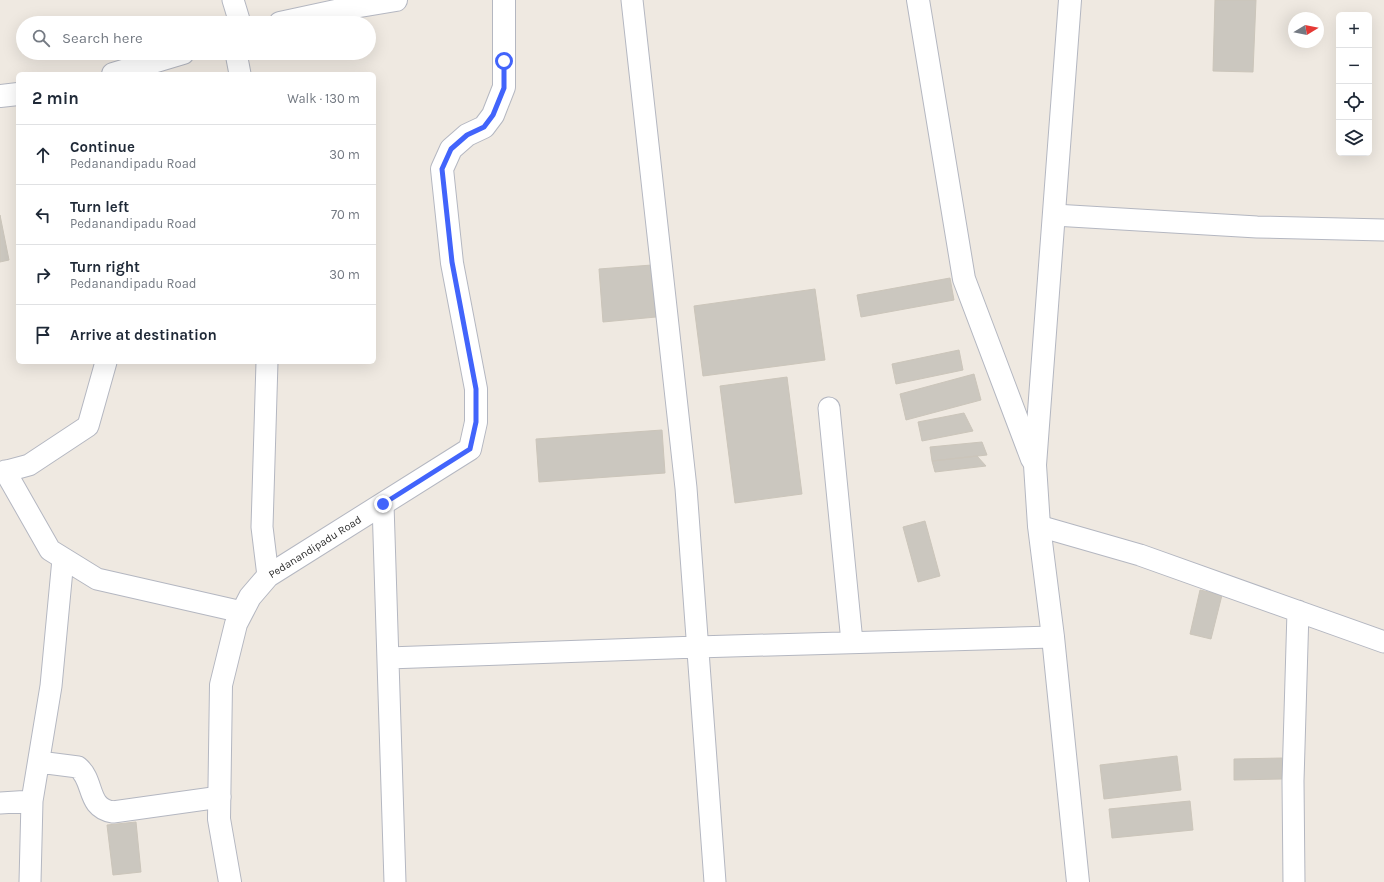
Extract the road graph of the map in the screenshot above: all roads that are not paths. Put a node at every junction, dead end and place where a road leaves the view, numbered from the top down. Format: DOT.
graph roads {
  1 [pos="233,0"];
  2 [pos="396,0"];
  3 [pos="504,0"];
  4 [pos="632,0"];
  5 [pos="918,0"];
  6 [pos="1070,0"];
  7 [pos="238,16"];
  8 [pos="312,16"];
  9 [pos="160,60"];
  10 [pos="237,60"];
  11 [pos="120,72"];
  12 [pos="240,72"];
  13 [pos="16,94"];
  14 [pos="0,96"];
  15 [pos="1054,215"];
  16 [pos="1384,230"];
  17 [pos="105,364"];
  18 [pos="267,364"];
  19 [pos="829,408"];
  20 [pos="1035,465"];
  21 [pos="2,472"];
  22 [pos="383,504"];
  23 [pos="1039,526"];
  24 [pos="64,559"];
  25 [pos="268,576"];
  26 [pos="1298,611"];
  27 [pos="242,612"];
  28 [pos="1053,637"];
  29 [pos="852,642"];
  30 [pos="1384,642"];
  31 [pos="697,647"];
  32 [pos="388,658"];
  33 [pos="39,762"];
  34 [pos="220,798"];
  35 [pos="32,802"];
  36 [pos="0,803"];
  37 [pos="30,882"];
  38 [pos="230,882"];
  39 [pos="395,882"];
  40 [pos="715,882"];
  41 [pos="1078,882"];
  42 [pos="1294,882"];
  1 -- 7 [label="street"];
  2 -- 8 [label="main road"];
  3 -- 22 [label="main road, Pedanandipadu Road"];
  4 -- 31 [label="street"];
  5 -- 20 [label="main road"];
  6 -- 15 [label="main road"];
  9 -- 11 [label="main road"];
  10 -- 12 [label="street"];
  13 -- 14 [label="main road"];
  15 -- 16 [label="street"];
  15 -- 20 [label="main road"];
  17 -- 21 [label="street"];
  18 -- 25 [label="street"];
  19 -- 29 [label="street"];
  20 -- 23 [label="main road"];
  21 -- 24 [label="street"];
  22 -- 25 [label="main road, Pedanandipadu Road"];
  22 -- 32 [label="street"];
  23 -- 26 [label="street"];
  23 -- 28 [label="main road"];
  24 -- 27 [label="street"];
  24 -- 33 [label="street"];
  25 -- 27 [label="main road, Pedanandipadu Road"];
  26 -- 30 [label="street"];
  26 -- 42 [label="street"];
  27 -- 34 [label="main road, Pedanandipadu Road"];
  28 -- 29 [label="street"];
  28 -- 41 [label="main road"];
  29 -- 31 [label="street"];
  31 -- 32 [label="street"];
  31 -- 40 [label="street"];
  32 -- 39 [label="street"];
  33 -- 34 [label="street"];
  33 -- 35 [label="street"];
  34 -- 38 [label="main road, Pedanandipadu Road"];
  35 -- 36 [label="street"];
  35 -- 37 [label="street"];
}
